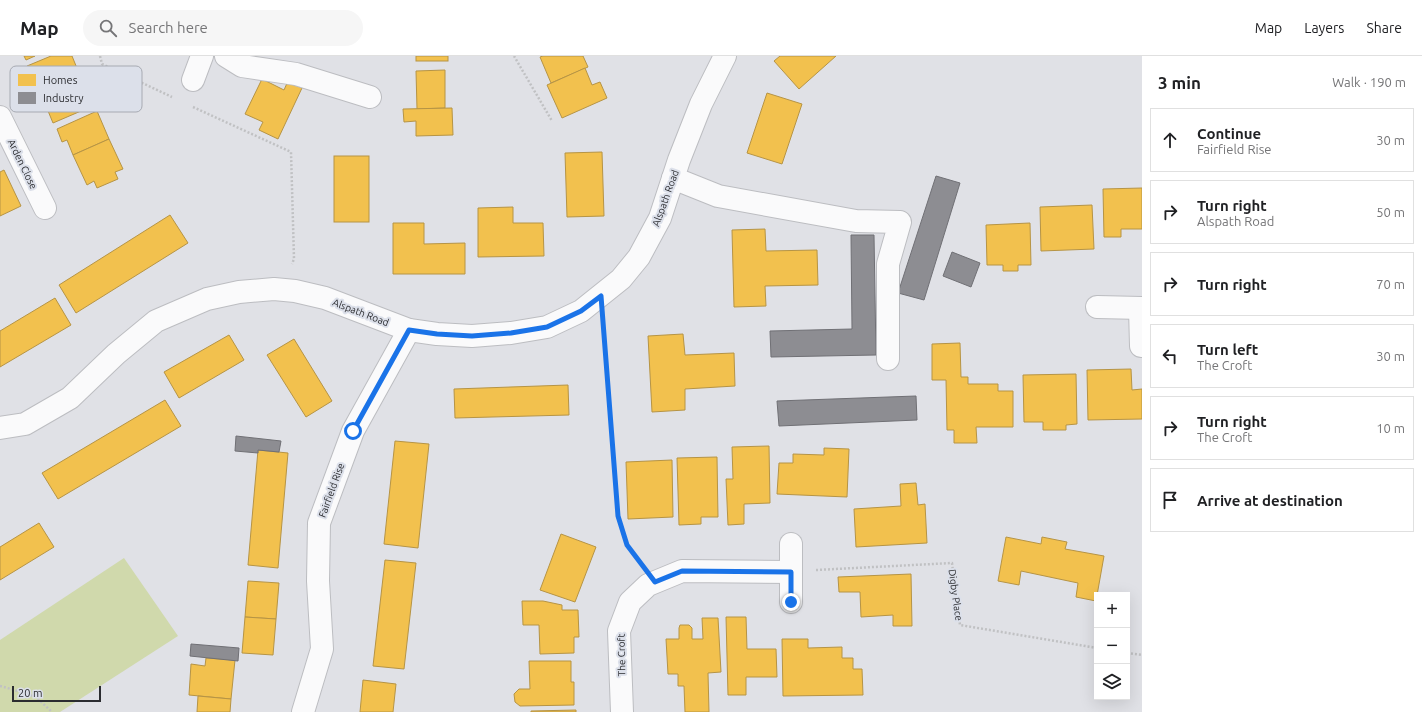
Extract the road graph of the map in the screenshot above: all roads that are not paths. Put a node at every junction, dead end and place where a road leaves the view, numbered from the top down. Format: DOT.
graph roads {
  1 [pos="202,56"];
  2 [pos="725,56"];
  3 [pos="234,61"];
  4 [pos="193,80"];
  5 [pos="370,98"];
  6 [pos="0,119"];
  7 [pos="673,178"];
  8 [pos="45,208"];
  9 [pos="1097,307"];
  10 [pos="1141,308"];
  11 [pos="409,330"];
  12 [pos="1141,346"];
  13 [pos="888,359"];
  14 [pos="0,428"];
  15 [pos="791,544"];
  16 [pos="791,572"];
  17 [pos="791,602"];
  18 [pos="304,712"];
  19 [pos="622,712"];
  1 -- 4 [label="street"];
  2 -- 7 [label="street, Alspath Road"];
  3 -- 5 [label="street"];
  6 -- 8 [label="street, Arden Close"];
  7 -- 11 [label="street, Alspath Road"];
  7 -- 13 [label="street"];
  9 -- 10 [label="street"];
  10 -- 12 [label="street"];
  11 -- 14 [label="street, Alspath Road"];
  11 -- 18 [label="street, Fairfield Rise"];
  15 -- 16 [label="street"];
  16 -- 17 [label="street"];
  16 -- 19 [label="street, The Croft"];
}
